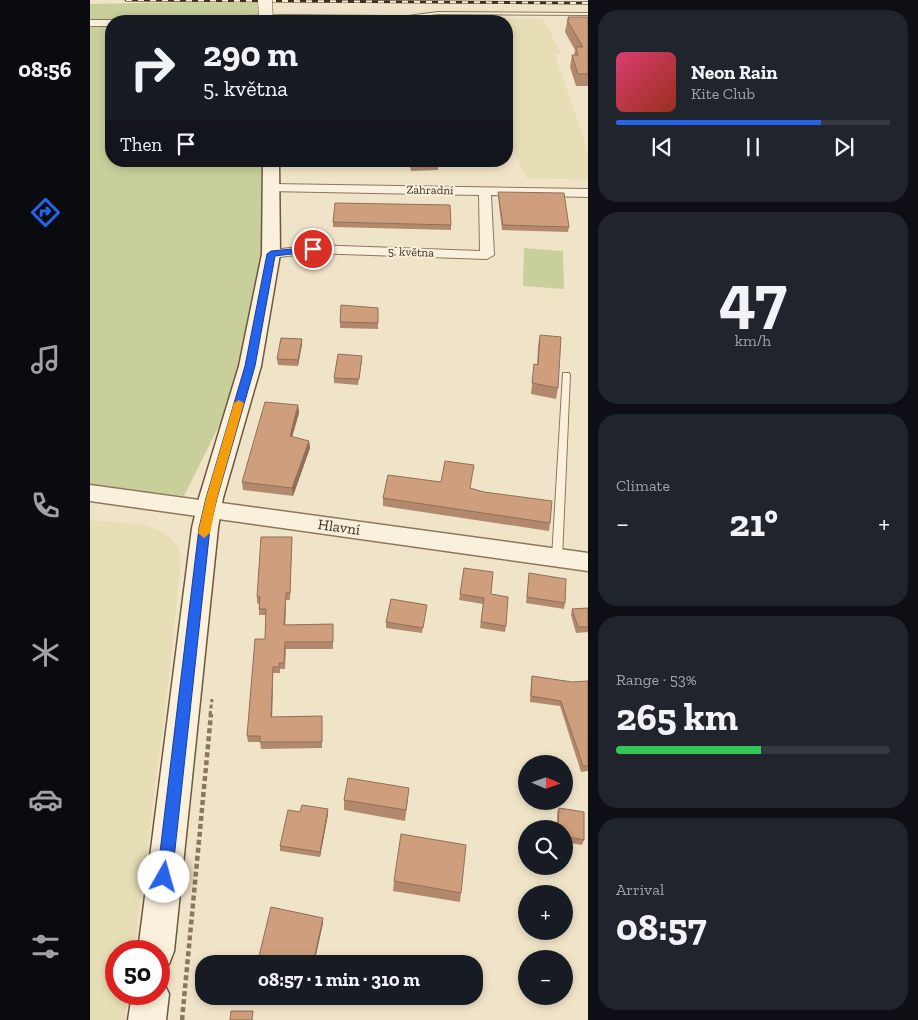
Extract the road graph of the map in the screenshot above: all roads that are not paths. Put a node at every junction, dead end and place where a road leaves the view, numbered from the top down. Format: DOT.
graph roads {
  1 [pos="265,0"];
  2 [pos="588,14"];
  3 [pos="266,15"];
  4 [pos="428,15"];
  5 [pos="90,23"];
  6 [pos="105,23"];
  7 [pos="271,167"];
  8 [pos="272,188"];
  9 [pos="485,191"];
  10 [pos="588,193"];
  11 [pos="271,254"];
  12 [pos="566,375"];
  13 [pos="90,493"];
  14 [pos="208,509"];
  15 [pos="557,558"];
  16 [pos="588,562"];
  17 [pos="157,940"];
  18 [pos="149,1005"];
  19 [pos="147,1020"];
  1 -- 3 [label="main road, bridge"];
  2 -- 4 [label="lane"];
  5 -- 6 [label="street"];
  7 -- 8 [label="main road"];
  8 -- 9 [label="street, Zahradní"];
  8 -- 11 [label="main road"];
  9 -- 10 [label="street, Zahradní"];
  9 -- 11 [label="street, 5. května"];
  11 -- 14 [label="main road"];
  12 -- 15 [label="lane"];
  13 -- 14 [label="street, Hlavní"];
  14 -- 15 [label="street, Hlavní"];
  14 -- 17 [label="main road"];
  15 -- 16 [label="street, Hlavní"];
  18 -- 19 [label="main road"];
}
